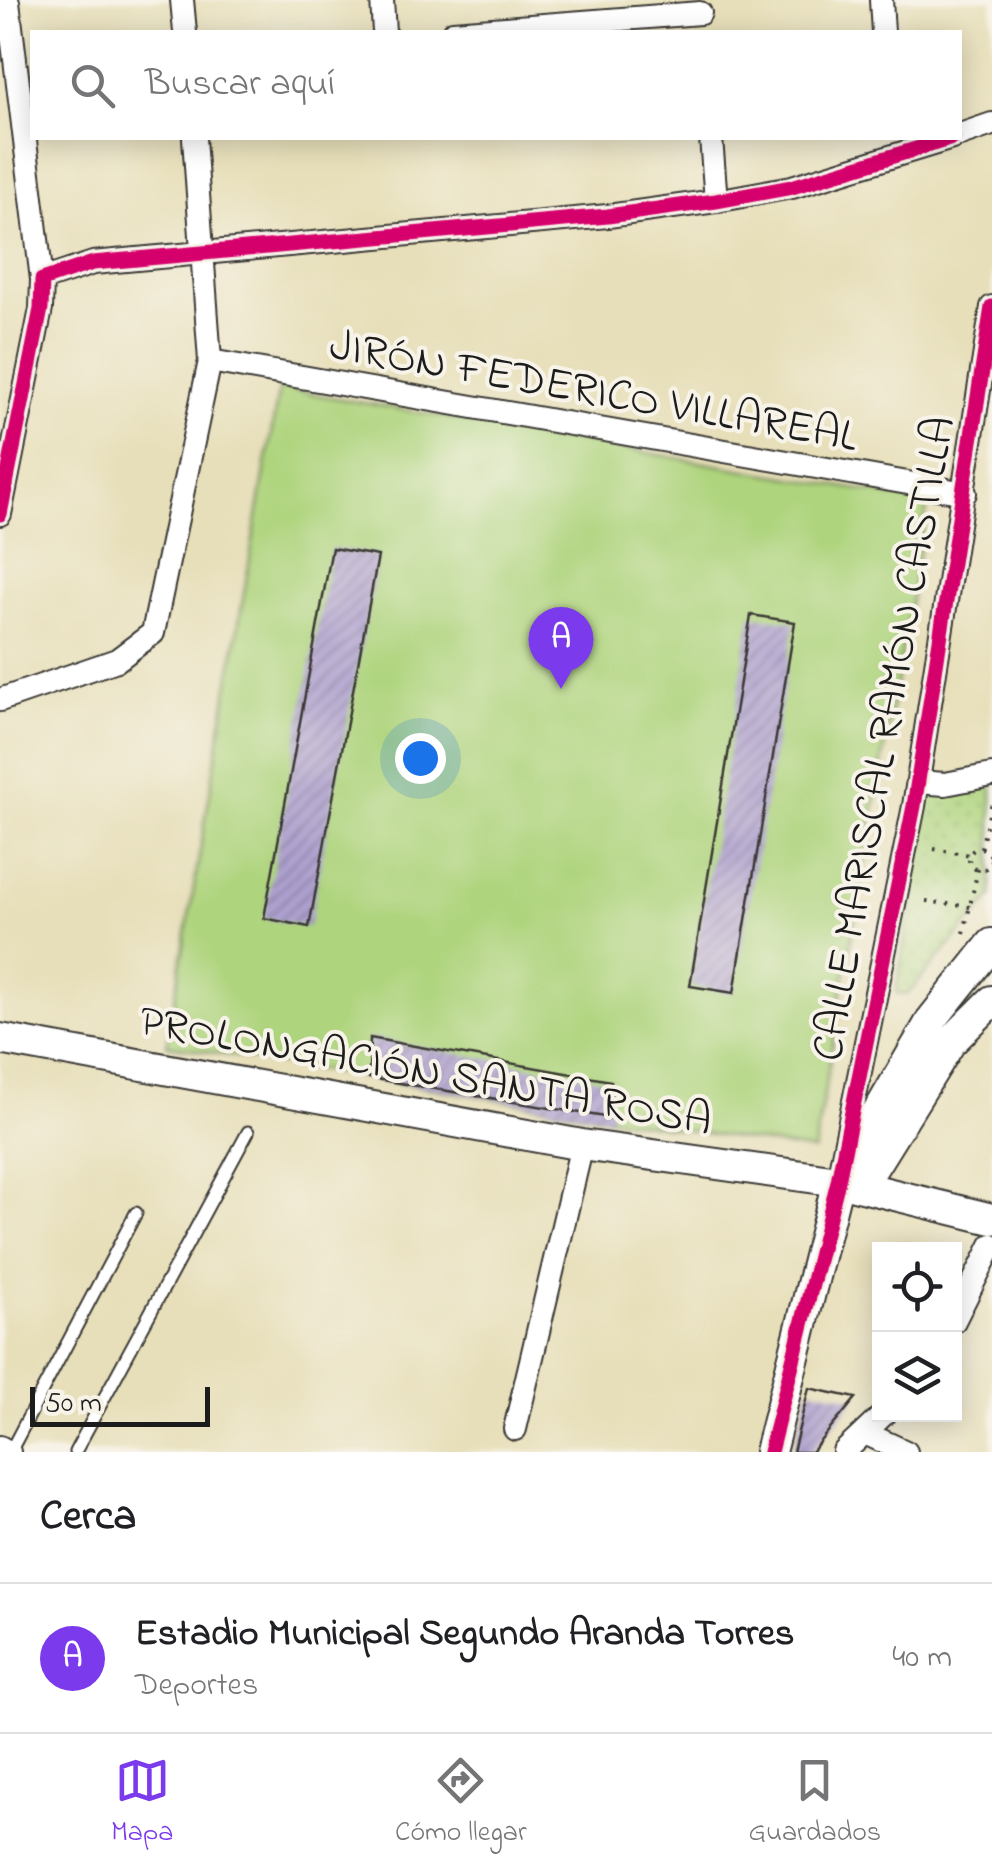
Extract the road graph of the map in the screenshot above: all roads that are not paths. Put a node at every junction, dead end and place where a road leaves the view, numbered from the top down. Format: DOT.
graph roads {
  1 [pos="182,0"];
  2 [pos="382,0"];
  3 [pos="881,0"];
  4 [pos="12,2"];
  5 [pos="700,15"];
  6 [pos="185,30"];
  7 [pos="384,30"];
  8 [pos="481,30"];
  9 [pos="883,30"];
  10 [pos="992,124"];
  11 [pos="962,134"];
  12 [pos="194,140"];
  13 [pos="711,140"];
  14 [pos="940,140"];
  15 [pos="892,148"];
  16 [pos="716,201"];
  17 [pos="204,254"];
  18 [pos="42,280"];
  19 [pos="992,306"];
  20 [pos="210,362"];
  21 [pos="6,452"];
  22 [pos="965,493"];
  23 [pos="0,514"];
  24 [pos="0,700"];
  25 [pos="992,774"];
  26 [pos="918,782"];
  27 [pos="977,944"];
  28 [pos="992,1001"];
  29 [pos="0,1039"];
  30 [pos="248,1132"];
  31 [pos="582,1146"];
  32 [pos="850,1183"];
  33 [pos="136,1212"];
  34 [pos="992,1219"];
  35 [pos="992,1245"];
  36 [pos="962,1305"];
  37 [pos="877,1422"];
  38 [pos="515,1429"];
  39 [pos="867,1434"];
  40 [pos="0,1447"];
  41 [pos="10,1452"];
  42 [pos="75,1452"];
  43 [pos="770,1452"];
  44 [pos="844,1452"];
  45 [pos="906,1452"];
  1 -- 6 [label="street"];
  2 -- 7 [label="street"];
  3 -- 9 [label="street"];
  4 -- 18 [label="street"];
  5 -- 8 [label="street"];
  10 -- 11 [label="street"];
  12 -- 17 [label="street"];
  13 -- 16 [label="street"];
  14 -- 15 [label="street"];
  15 -- 16 [label="street"];
  16 -- 17 [label="street"];
  17 -- 18 [label="street"];
  17 -- 20 [label="street"];
  18 -- 21 [label="street"];
  19 -- 22 [label="street, CALLE MARISCAL RAMÓN CASTILLA"];
  20 -- 22 [label="street, JIRÓN FEDERICO VILLAREAL"];
  20 -- 24 [label="street"];
  21 -- 23 [label="street"];
  22 -- 26 [label="street, CALLE MARISCAL RAMÓN CASTILLA"];
  25 -- 26 [label="street"];
  26 -- 32 [label="street, CALLE MARISCAL RAMÓN CASTILLA"];
  27 -- 32 [label="street"];
  28 -- 32 [label="street"];
  29 -- 31 [label="street, PROLONGACIÓN SANTA ROSA"];
  30 -- 42 [label="lane"];
  31 -- 32 [label="street, PROLONGACIÓN SANTA ROSA"];
  31 -- 38 [label="street"];
  32 -- 34 [label="street, PROLONGACIÓN SANTA ROSA"];
  32 -- 43 [label="street"];
  33 -- 41 [label="lane"];
  35 -- 36 [label="street"];
  37 -- 39 [label="street"];
  39 -- 44 [label="street"];
  39 -- 45 [label="street"];
  40 -- 41 [label="street"];
}
